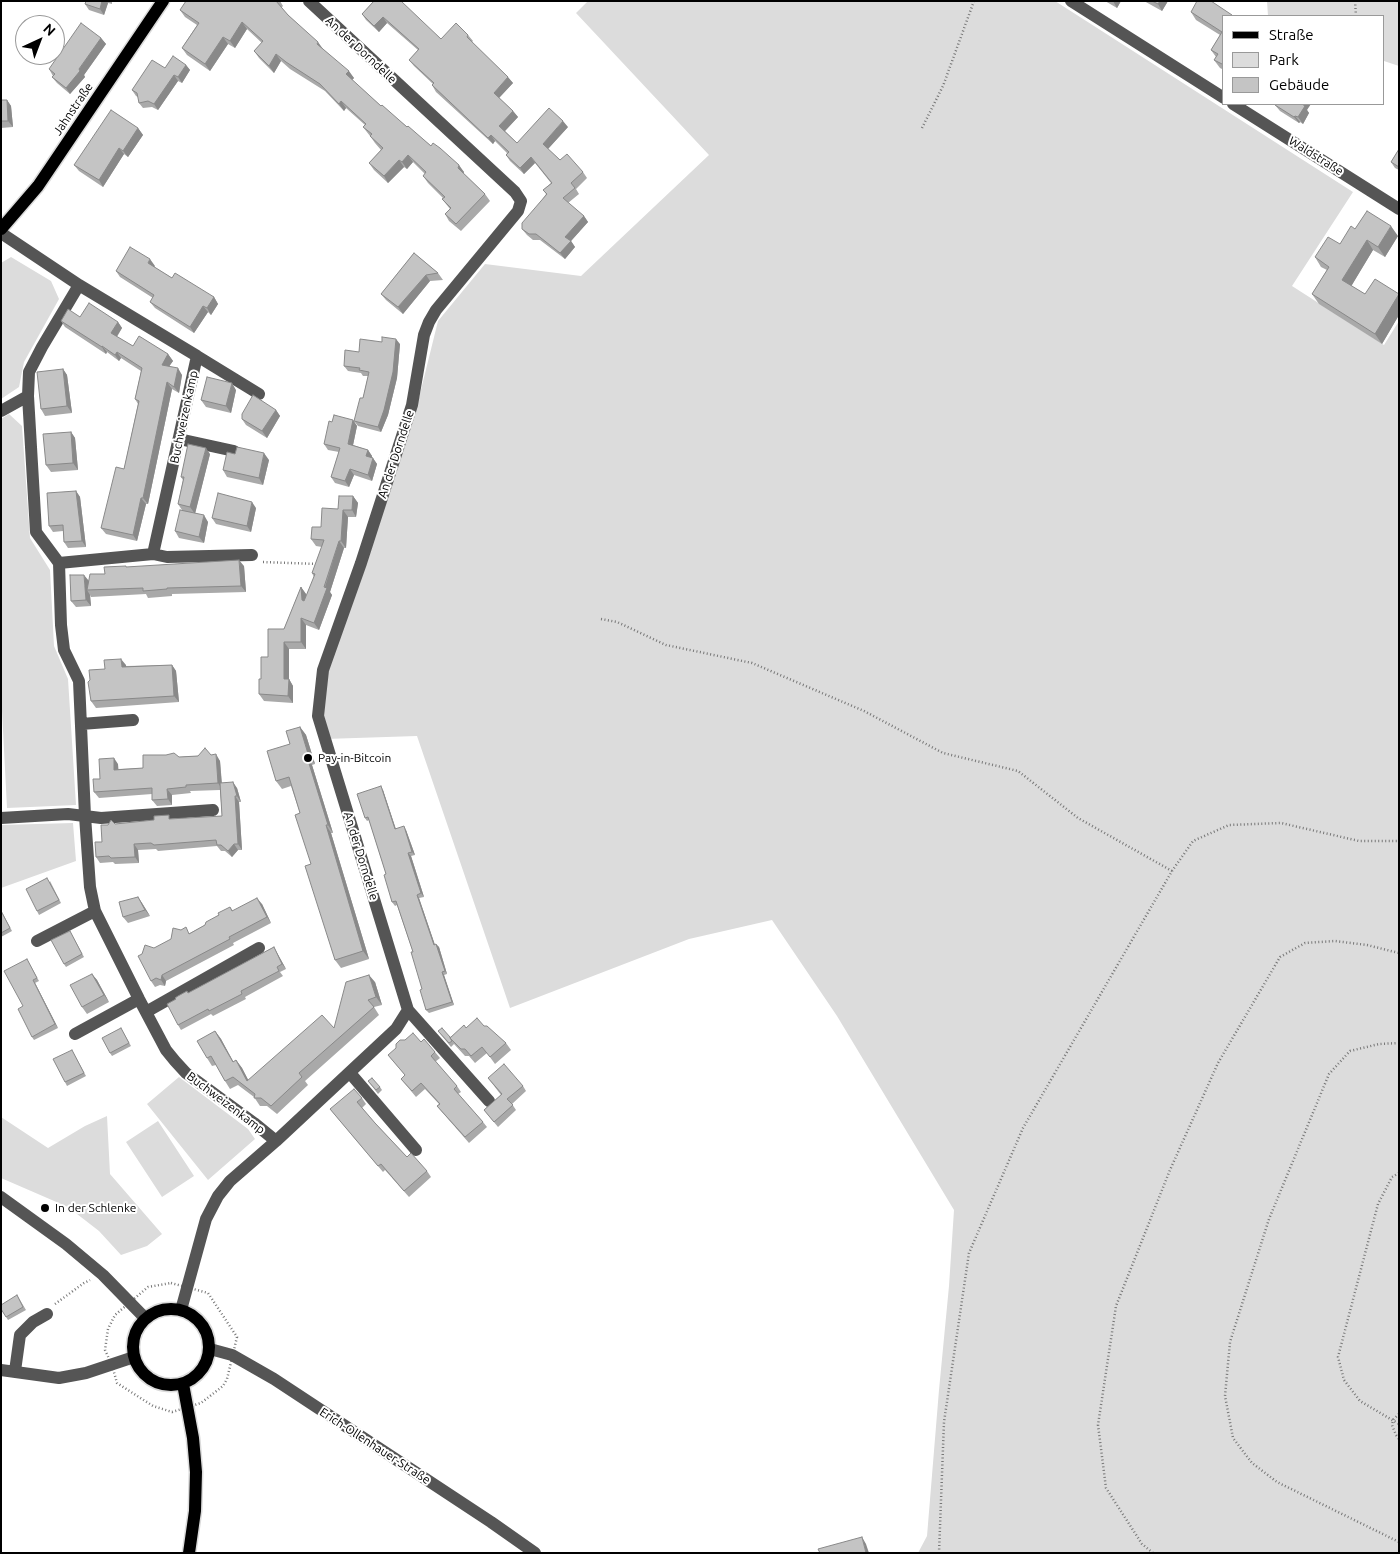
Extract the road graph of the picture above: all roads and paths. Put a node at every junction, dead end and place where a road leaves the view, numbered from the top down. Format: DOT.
graph roads {
  1 [pos="163,1"];
  2 [pos="309,1"];
  3 [pos="974,1"];
  4 [pos="1071,1"];
  5 [pos="1355,1"];
  6 [pos="1356,15"];
  7 [pos="1222,97"];
  8 [pos="1235,105"];
  9 [pos="922,128"];
  10 [pos="1399,209"];
  11 [pos="1,231"];
  12 [pos="79,286"];
  13 [pos="197,356"];
  14 [pos="259,394"];
  15 [pos="28,396"];
  16 [pos="1,410"];
  17 [pos="179,439"];
  18 [pos="234,451"];
  19 [pos="153,554"];
  20 [pos="252,555"];
  21 [pos="59,563"];
  22 [pos="324,564"];
  23 [pos="601,619"];
  24 [pos="133,720"];
  25 [pos="81,724"];
  26 [pos="213,810"];
  27 [pos="84,816"];
  28 [pos="1,818"];
  29 [pos="1399,841"];
  30 [pos="1172,871"];
  31 [pos="95,911"];
  32 [pos="37,941"];
  33 [pos="259,948"];
  34 [pos="1399,953"];
  35 [pos="139,999"];
  36 [pos="408,1010"];
  37 [pos="146,1012"];
  38 [pos="75,1034"];
  39 [pos="1399,1043"];
  40 [pos="350,1073"];
  41 [pos="489,1101"];
  42 [pos="276,1141"];
  43 [pos="416,1150"];
  44 [pos="1399,1173"];
  45 [pos="1,1197"];
  46 [pos="103,1275"];
  47 [pos="187,1287"];
  48 [pos="130,1303"];
  49 [pos="181,1310"];
  50 [pos="47,1314"];
  51 [pos="146,1318"];
  52 [pos="210,1349"];
  53 [pos="232,1356"];
  54 [pos="134,1358"];
  55 [pos="112,1365"];
  56 [pos="1,1370"];
  57 [pos="15,1371"];
  58 [pos="183,1384"];
  59 [pos="187,1408"];
  60 [pos="1399,1414"];
  61 [pos="1393,1420"];
  62 [pos="1399,1424"];
  63 [pos="1399,1439"];
  64 [pos="1399,1542"];
  65 [pos="189,1553"];
  66 [pos="534,1553"];
  67 [pos="939,1553"];
  68 [pos="1153,1553"];
  1 -- 11 [label="main road, Jahnstraße"];
  2 -- 36 [label="street, An der Dorndelle"];
  3 -- 9 [label="path"];
  4 -- 7 [label="street"];
  5 -- 6 [label="path"];
  8 -- 10 [label="street, Waldstraße"];
  11 -- 12 [label="street, Buchweizenkamp"];
  12 -- 13 [label="street, Buchweizenkamp"];
  12 -- 15 [label="street"];
  13 -- 14 [label="street"];
  13 -- 17 [label="street, Buchweizenkamp"];
  15 -- 16 [label="street"];
  15 -- 21 [label="street"];
  17 -- 18 [label="street"];
  17 -- 19 [label="street, Buchweizenkamp"];
  19 -- 20 [label="street"];
  19 -- 21 [label="street"];
  20 -- 22 [label="path"];
  21 -- 25 [label="street, Buchweizenkamp"];
  23 -- 30 [label="path"];
  24 -- 25 [label="street"];
  25 -- 27 [label="street, Buchweizenkamp"];
  26 -- 27 [label="street"];
  27 -- 28 [label="street"];
  27 -- 31 [label="street, Buchweizenkamp"];
  29 -- 30 [label="path"];
  30 -- 67 [label="path"];
  31 -- 32 [label="street"];
  31 -- 35 [label="street, Buchweizenkamp"];
  33 -- 37 [label="street"];
  34 -- 68 [label="path"];
  35 -- 37 [label="street, Buchweizenkamp"];
  35 -- 38 [label="street"];
  36 -- 40 [label="street"];
  36 -- 41 [label="street, An der Dorndelle"];
  37 -- 42 [label="street, Buchweizenkamp"];
  39 -- 64 [label="path"];
  40 -- 42 [label="street"];
  40 -- 43 [label="street"];
  42 -- 47 [label="street"];
  44 -- 61 [label="path"];
  45 -- 46 [label="street"];
  46 -- 48 [label="street"];
  46 -- 50 [label="path"];
  47 -- 48 [label="path"];
  47 -- 49 [label="street"];
  47 -- 53 [label="path"];
  48 -- 51 [label="street"];
  48 -- 55 [label="path"];
  49 -- 51 [label="main road"];
  49 -- 52 [label="main road"];
  50 -- 57 [label="street"];
  51 -- 54 [label="main road"];
  52 -- 53 [label="street, Erich-Ollenhauer-Straße"];
  52 -- 58 [label="main road"];
  53 -- 59 [label="path"];
  53 -- 66 [label="street, Erich-Ollenhauer-Straße"];
  54 -- 55 [label="street"];
  54 -- 58 [label="main road"];
  55 -- 57 [label="street"];
  55 -- 59 [label="path"];
  56 -- 57 [label="street"];
  58 -- 59 [label="main road"];
  59 -- 65 [label="main road"];
  60 -- 61 [label="path"];
  61 -- 62 [label="path"];
  61 -- 63 [label="path"];
}
